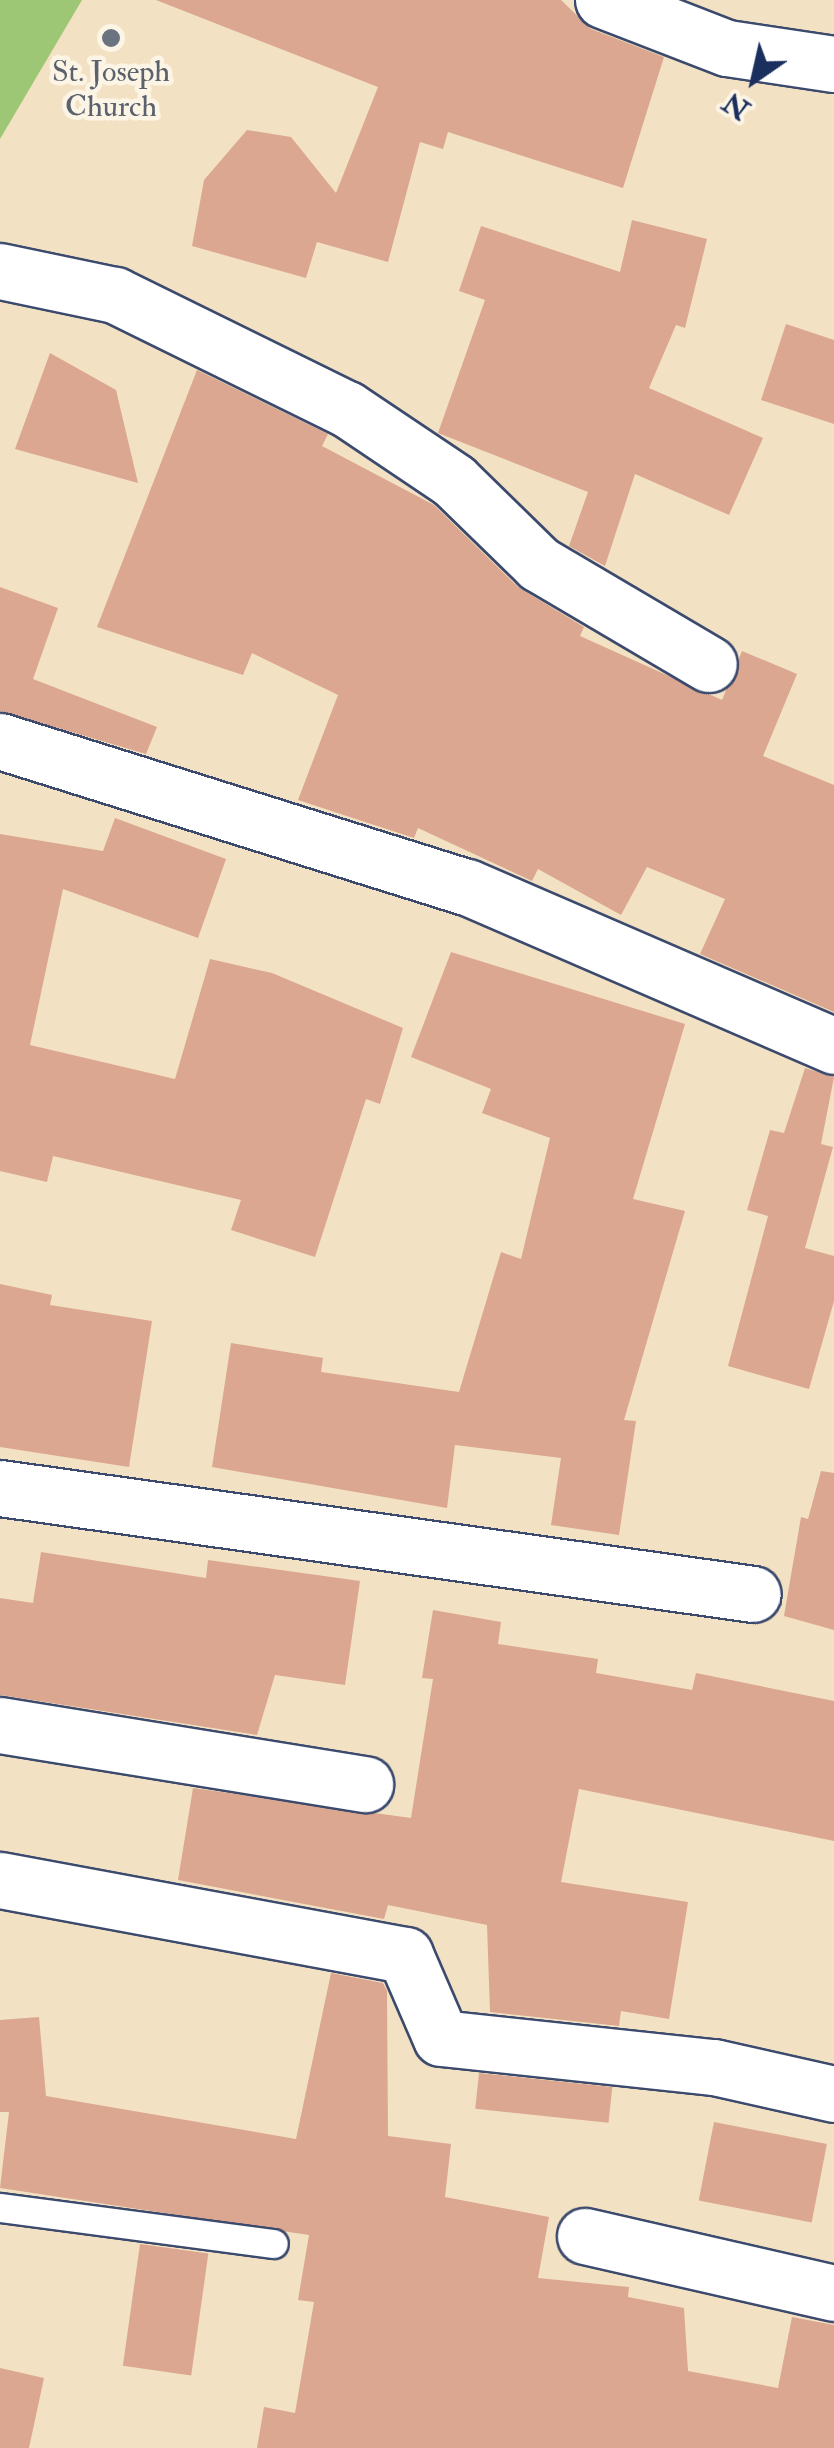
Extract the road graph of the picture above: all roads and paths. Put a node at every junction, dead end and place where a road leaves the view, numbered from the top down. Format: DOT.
graph roads {
  1 [pos="603,0"];
  2 [pos="834,64"];
  3 [pos="0,271"];
  4 [pos="709,664"];
  5 [pos="0,741"];
  6 [pos="834,1046"];
  7 [pos="0,1488"];
  8 [pos="753,1594"];
  9 [pos="0,1725"];
  10 [pos="365,1784"];
  11 [pos="0,1880"];
  12 [pos="834,2094"];
  13 [pos="0,2208"];
  14 [pos="586,2236"];
  15 [pos="274,2244"];
  16 [pos="834,2293"];
  1 -- 2 [label="street"];
  3 -- 4 [label="street"];
  5 -- 6 [label="street"];
  7 -- 8 [label="street"];
  9 -- 10 [label="street"];
  11 -- 12 [label="street"];
  13 -- 15 [label="lane"];
  14 -- 16 [label="street"];
}
